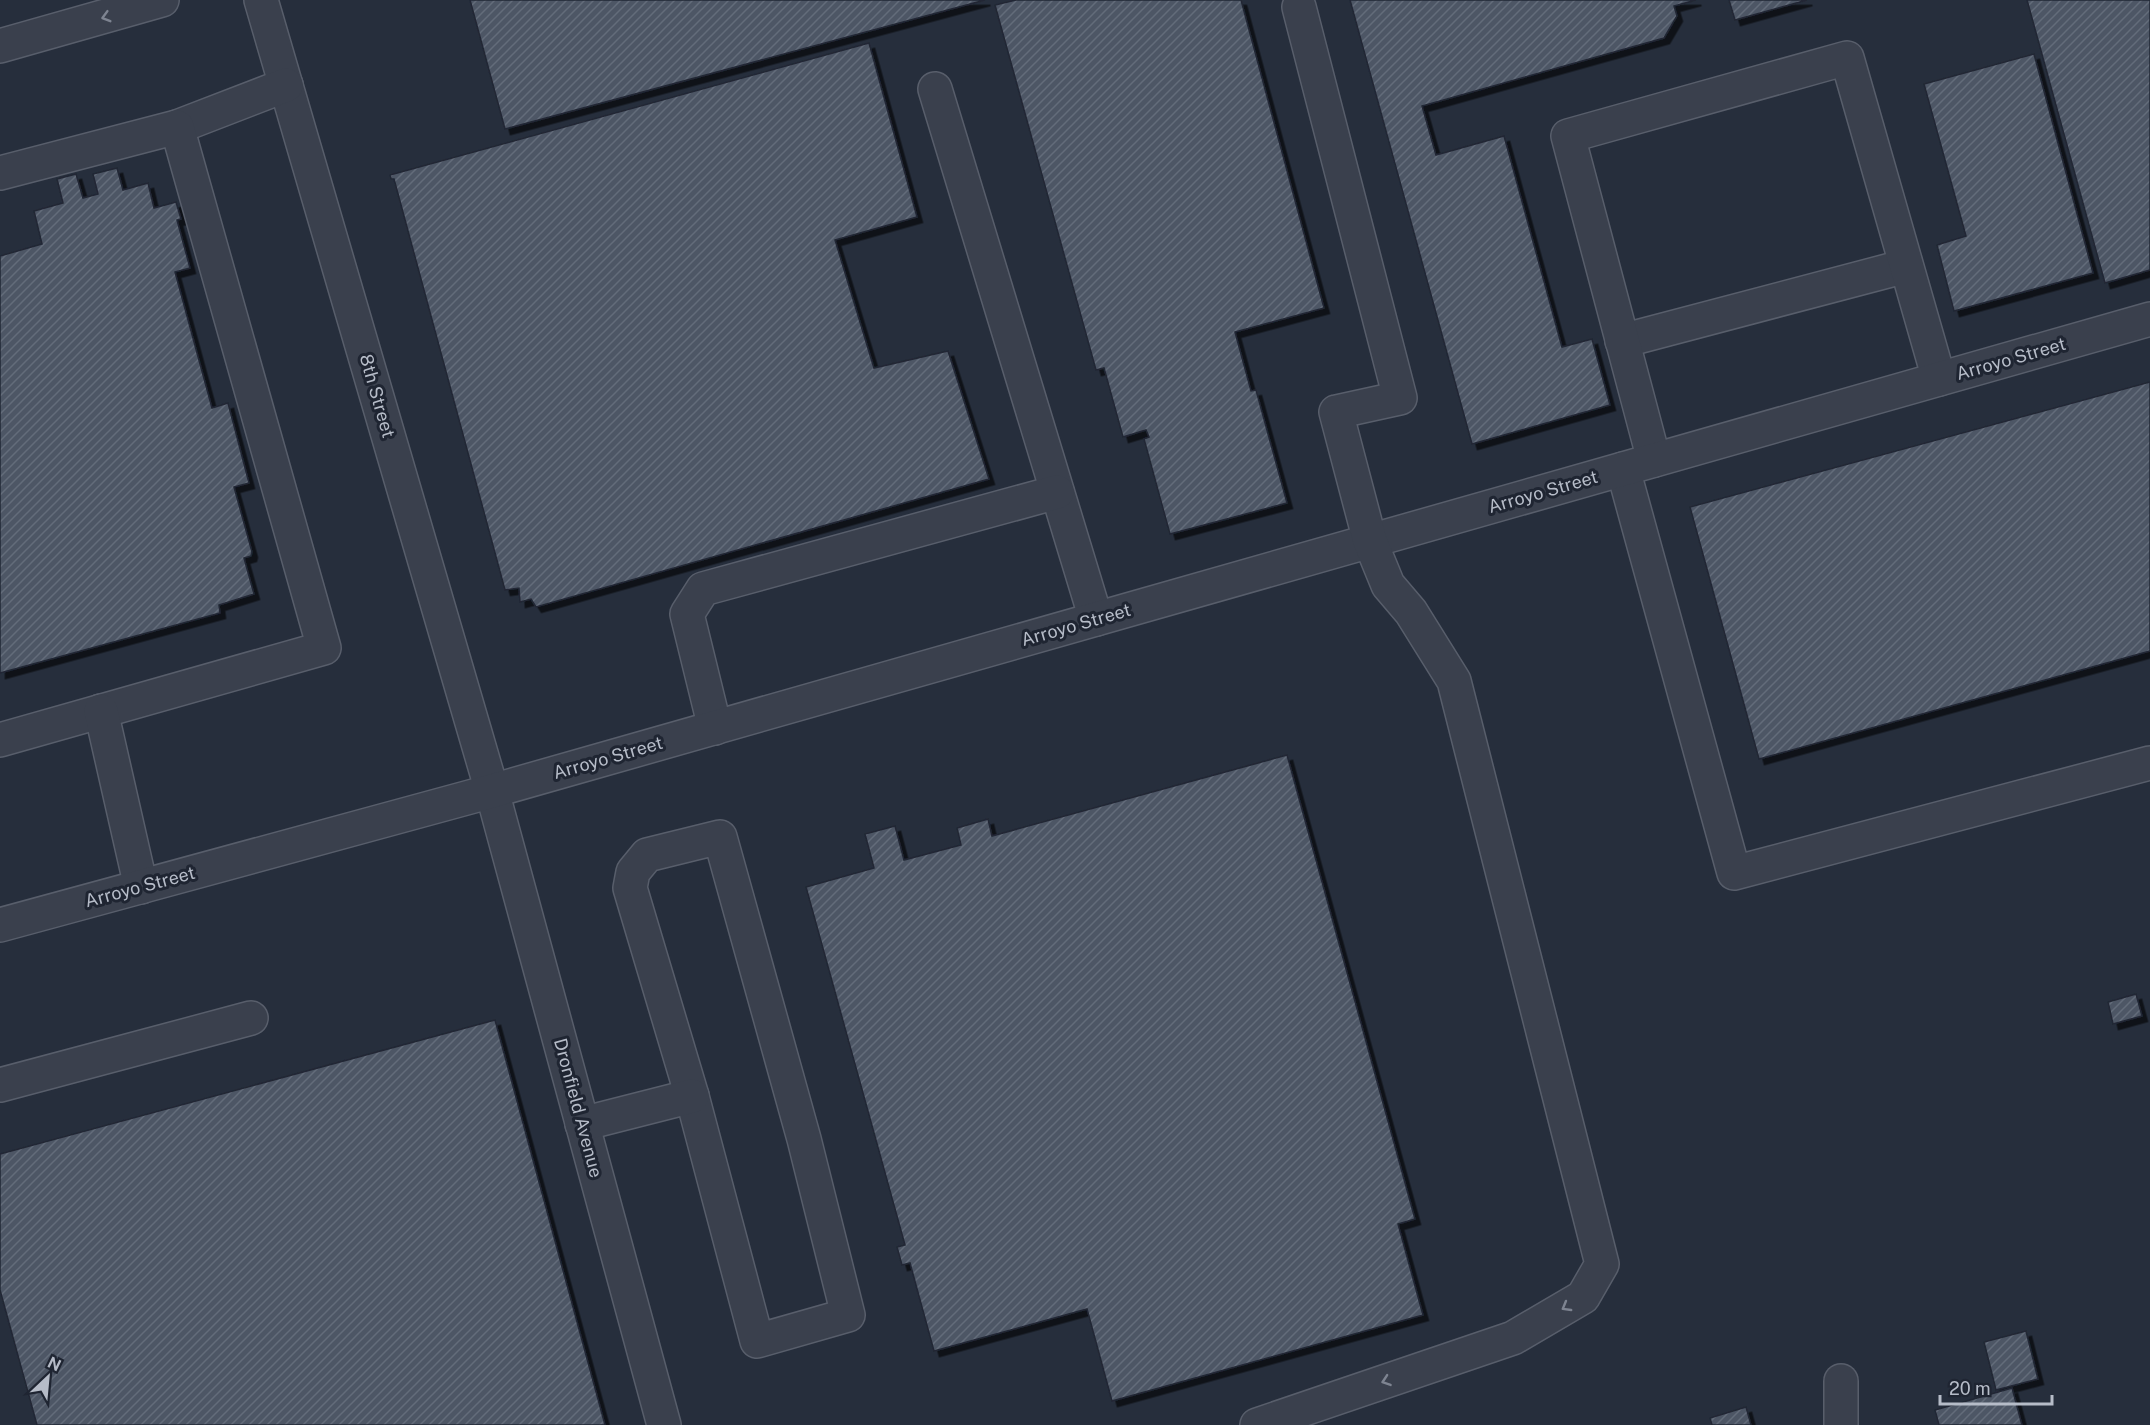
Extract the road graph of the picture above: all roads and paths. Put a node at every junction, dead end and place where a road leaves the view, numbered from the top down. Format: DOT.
graph roads {
  1 [pos="261,0"];
  2 [pos="157,1"];
  3 [pos="1299,7"];
  4 [pos="0,46"];
  5 [pos="286,85"];
  6 [pos="935,89"];
  7 [pos="177,128"];
  8 [pos="0,173"];
  9 [pos="1906,266"];
  10 [pos="2150,319"];
  11 [pos="1622,341"];
  12 [pos="1939,379"];
  13 [pos="1654,459"];
  14 [pos="1623,470"];
  15 [pos="1057,492"];
  16 [pos="1370,541"];
  17 [pos="1095,619"];
  18 [pos="100,711"];
  19 [pos="715,728"];
  20 [pos="0,740"];
  21 [pos="2150,763"];
  22 [pos="492,791"];
  23 [pos="141,887"];
  24 [pos="0,925"];
  25 [pos="251,1018"];
  26 [pos="0,1085"];
  27 [pos="692,1096"];
  28 [pos="582,1124"];
  29 [pos="1841,1381"];
  30 [pos="664,1425"];
  31 [pos="1257,1425"];
  32 [pos="1841,1425"];
  1 -- 5 [label="street, 8th Street"];
  2 -- 4 [label="street, one-way"];
  3 -- 16 [label="street"];
  5 -- 7 [label="street"];
  5 -- 22 [label="street, 8th Street"];
  6 -- 15 [label="street"];
  7 -- 8 [label="street"];
  7 -- 18 [label="street"];
  9 -- 11 [label="street"];
  9 -- 11 [label="street"];
  9 -- 12 [label="street"];
  10 -- 12 [label="street, Arroyo Street"];
  11 -- 13 [label="street"];
  12 -- 13 [label="street, Arroyo Street"];
  13 -- 14 [label="street, Arroyo Street"];
  14 -- 16 [label="street, Arroyo Street"];
  14 -- 21 [label="street"];
  15 -- 17 [label="street"];
  15 -- 19 [label="street"];
  16 -- 17 [label="street, Arroyo Street"];
  16 -- 31 [label="street, one-way"];
  17 -- 19 [label="street, Arroyo Street"];
  18 -- 20 [label="street"];
  18 -- 23 [label="street"];
  19 -- 22 [label="street, Arroyo Street"];
  22 -- 23 [label="street, Arroyo Street"];
  22 -- 28 [label="street, Dronfield Avenue"];
  23 -- 24 [label="street, Arroyo Street"];
  25 -- 26 [label="street"];
  27 -- 27 [label="street"];
  27 -- 28 [label="street"];
  28 -- 30 [label="street, Dronfield Avenue"];
  29 -- 32 [label="street"];
}
